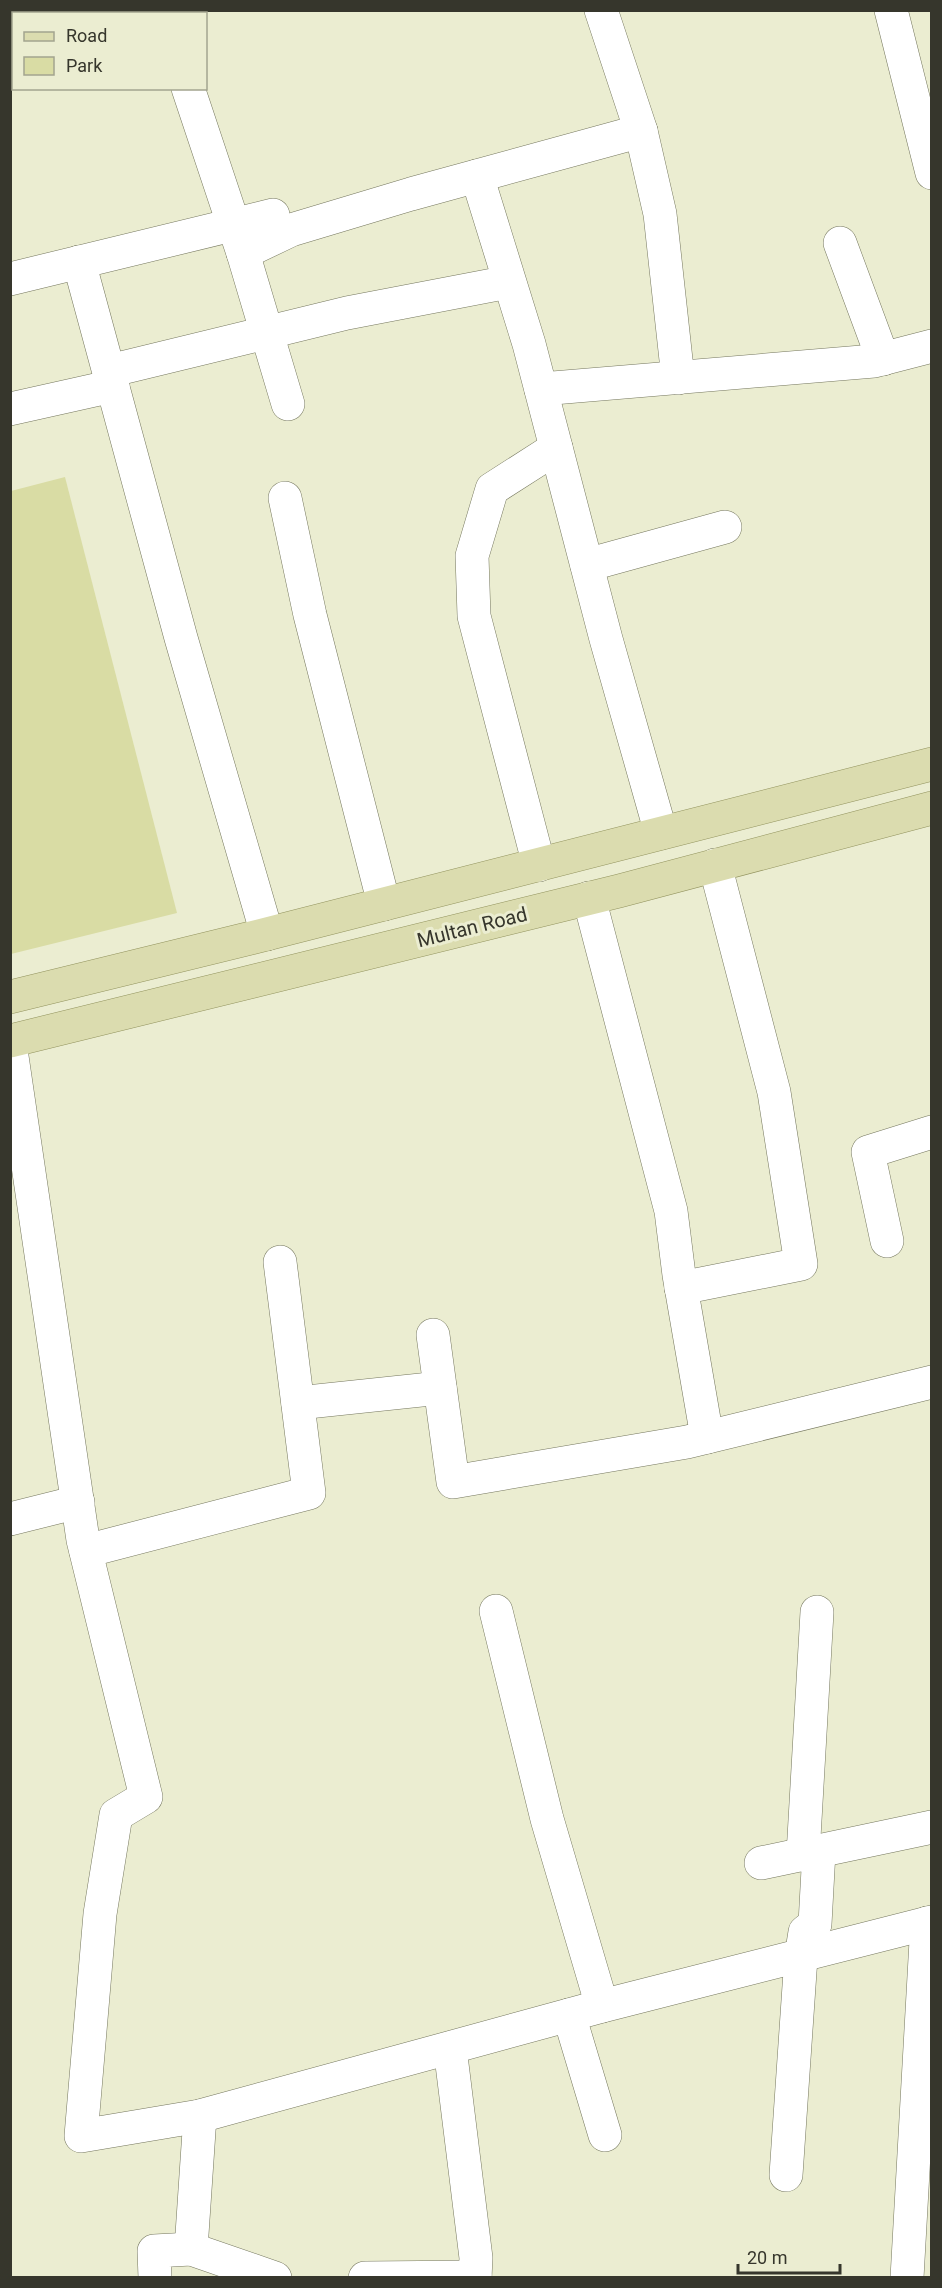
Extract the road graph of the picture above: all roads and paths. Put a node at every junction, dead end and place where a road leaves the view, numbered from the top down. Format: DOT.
graph roads {
  1 [pos="601,10"];
  2 [pos="891,10"];
  3 [pos="189,90"];
  4 [pos="641,131"];
  5 [pos="932,173"];
  6 [pos="477,176"];
  7 [pos="273,215"];
  8 [pos="239,239"];
  9 [pos="840,243"];
  10 [pos="79,262"];
  11 [pos="10,279"];
  12 [pos="509,282"];
  13 [pos="268,333"];
  14 [pos="932,346"];
  15 [pos="883,359"];
  16 [pos="678,378"];
  17 [pos="111,379"];
  18 [pos="541,389"];
  19 [pos="288,404"];
  20 [pos="10,409"];
  21 [pos="556,448"];
  22 [pos="285,498"];
  23 [pos="725,527"];
  24 [pos="587,564"];
  25 [pos="932,764"];
  26 [pos="932,808"];
  27 [pos="661,833"];
  28 [pos="539,865"];
  29 [pos="715,865"];
  30 [pos="589,898"];
  31 [pos="384,904"];
  32 [pos="267,934"];
  33 [pos="10,997"];
  34 [pos="10,1042"];
  35 [pos="932,1132"];
  36 [pos="887,1241"];
  37 [pos="280,1262"];
  38 [pos="681,1288"];
  39 [pos="433,1335"];
  40 [pos="932,1382"];
  41 [pos="440,1388"];
  42 [pos="298,1403"];
  43 [pos="707,1437"];
  44 [pos="78,1502"];
  45 [pos="10,1519"];
  46 [pos="86,1551"];
  47 [pos="496,1611"];
  48 [pos="817,1612"];
  49 [pos="932,1827"];
  50 [pos="811,1853"];
  51 [pos="760,1863"];
  52 [pos="929,1922"];
  53 [pos="801,1957"];
  54 [pos="602,2007"];
  55 [pos="568,2016"];
  56 [pos="450,2048"];
  57 [pos="200,2116"];
  58 [pos="605,2135"];
  59 [pos="786,2175"];
  60 [pos="191,2249"];
  61 [pos="155,2277"];
  62 [pos="275,2277"];
  63 [pos="365,2277"];
  64 [pos="475,2277"];
  65 [pos="907,2277"];
  1 -- 4 [label="street"];
  2 -- 5 [label="street"];
  3 -- 8 [label="street"];
  4 -- 6 [label="street"];
  4 -- 16 [label="street"];
  6 -- 8 [label="street"];
  6 -- 12 [label="street"];
  7 -- 8 [label="street"];
  8 -- 10 [label="street"];
  8 -- 13 [label="street"];
  9 -- 15 [label="street"];
  10 -- 11 [label="street"];
  10 -- 17 [label="street"];
  12 -- 13 [label="street"];
  12 -- 18 [label="street"];
  13 -- 17 [label="street"];
  13 -- 19 [label="street"];
  14 -- 15 [label="street"];
  15 -- 16 [label="street"];
  16 -- 18 [label="street"];
  17 -- 20 [label="street"];
  17 -- 32 [label="street"];
  18 -- 21 [label="street"];
  21 -- 24 [label="street"];
  21 -- 28 [label="street"];
  22 -- 31 [label="street"];
  23 -- 24 [label="street"];
  24 -- 27 [label="street"];
  25 -- 27 [label="main road"];
  26 -- 29 [label="main road, Multan Road"];
  27 -- 28 [label="main road"];
  28 -- 31 [label="main road"];
  29 -- 30 [label="main road, Multan Road"];
  29 -- 38 [label="street"];
  30 -- 34 [label="main road, Multan Road"];
  30 -- 38 [label="street"];
  31 -- 32 [label="main road"];
  32 -- 33 [label="main road"];
  34 -- 44 [label="street"];
  35 -- 36 [label="street"];
  37 -- 42 [label="street"];
  38 -- 43 [label="street"];
  39 -- 41 [label="street"];
  40 -- 43 [label="street"];
  41 -- 42 [label="street"];
  41 -- 43 [label="street"];
  42 -- 46 [label="street"];
  44 -- 45 [label="street"];
  44 -- 46 [label="street"];
  46 -- 57 [label="street"];
  47 -- 54 [label="street"];
  48 -- 50 [label="street"];
  49 -- 50 [label="street"];
  50 -- 51 [label="street"];
  50 -- 53 [label="street"];
  52 -- 53 [label="street"];
  52 -- 65 [label="street"];
  53 -- 54 [label="street"];
  53 -- 59 [label="street"];
  54 -- 55 [label="street"];
  55 -- 56 [label="street"];
  55 -- 58 [label="street"];
  56 -- 57 [label="street"];
  56 -- 64 [label="street"];
  57 -- 60 [label="street"];
  60 -- 61 [label="street"];
  60 -- 62 [label="street"];
  63 -- 64 [label="street"];
}
